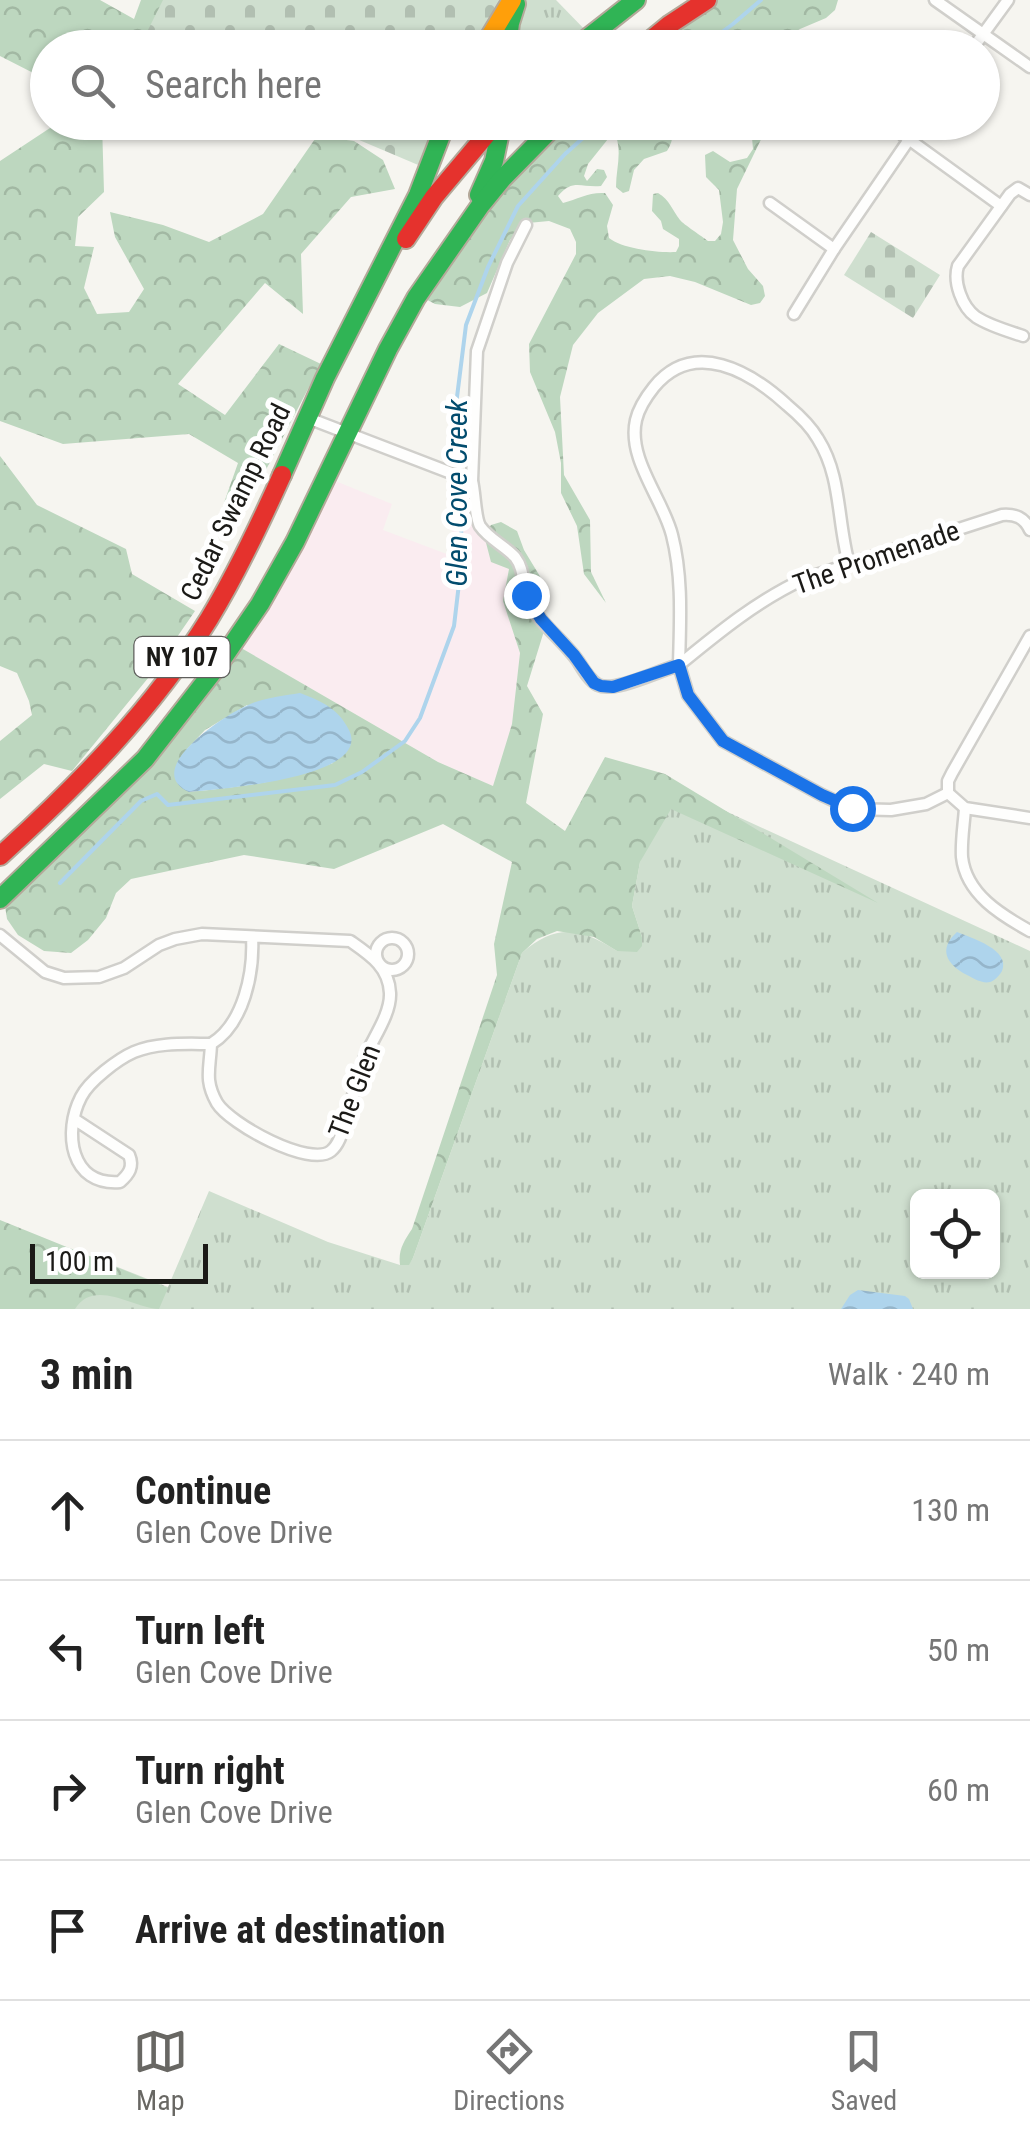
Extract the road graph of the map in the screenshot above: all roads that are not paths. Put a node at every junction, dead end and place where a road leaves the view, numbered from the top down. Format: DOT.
graph roads {
  1 [pos="515,0"];
  2 [pos="636,0"];
  3 [pos="707,0"];
  4 [pos="936,0"];
  5 [pos="1008,0"];
  6 [pos="510,23"];
  7 [pos="495,30"];
  8 [pos="509,30"];
  9 [pos="511,30"];
  10 [pos="598,30"];
  11 [pos="664,30"];
  12 [pos="977,30"];
  13 [pos="985,30"];
  14 [pos="1000,46"];
  15 [pos="1030,67"];
  16 [pos="440,140"];
  17 [pos="483,140"];
  18 [pos="496,140"];
  19 [pos="540,140"];
  20 [pos="908,140"];
  21 [pos="1030,194"];
  22 [pos="770,203"];
  23 [pos="1001,206"];
  24 [pos="526,225"];
  25 [pos="459,234"];
  26 [pos="834,250"];
  27 [pos="374,284"];
  28 [pos="794,314"];
  29 [pos="1023,336"];
  30 [pos="308,418"];
  31 [pos="347,433"];
  32 [pos="470,480"];
  33 [pos="1030,530"];
  34 [pos="849,564"];
  35 [pos="1030,636"];
  36 [pos="679,665"];
  37 [pos="948,793"];
  38 [pos="965,808"];
  39 [pos="1030,818"];
  40 [pos="0,856"];
  41 [pos="0,899"];
  42 [pos="1030,931"];
  43 [pos="0,935"];
  44 [pos="252,937"];
  45 [pos="211,1044"];
  46 [pos="74,1119"];
  1 -- 6 [label="main road"];
  1 -- 7 [label="main road"];
  2 -- 10 [label="main road"];
  3 -- 11 [label="main road"];
  4 -- 12 [label="street"];
  5 -- 13 [label="street"];
  6 -- 8 [label="main road"];
  6 -- 9 [label="main road"];
  14 -- 15 [label="street"];
  16 -- 27 [label="main road, Cedar Swamp Road / NY 107"];
  17 -- 27 [label="main road"];
  18 -- 25 [label="main road, NY 107"];
  19 -- 25 [label="main road"];
  20 -- 23 [label="street"];
  20 -- 26 [label="street"];
  21 -- 23 [label="street"];
  22 -- 26 [label="street"];
  23 -- 29 [label="street"];
  24 -- 32 [label="street"];
  25 -- 31 [label="main road, NY 107"];
  26 -- 28 [label="street"];
  27 -- 30 [label="main road, Cedar Swamp Road / NY 107"];
  30 -- 31 [label="street"];
  30 -- 40 [label="main road, Cedar Swamp Road / NY 107"];
  31 -- 32 [label="street"];
  31 -- 41 [label="main road, NY 107"];
  32 -- 36 [label="street"];
  33 -- 34 [label="street, The Promenade"];
  34 -- 36 [label="street, The Promenade"];
  34 -- 36 [label="street"];
  35 -- 37 [label="street"];
  36 -- 37 [label="street"];
  37 -- 38 [label="street"];
  38 -- 39 [label="street"];
  38 -- 42 [label="street"];
  43 -- 44 [label="street, The Glen"];
  44 -- 45 [label="street"];
  44 -- 45 [label="street, The Glen"];
  45 -- 46 [label="street"];
  46 -- 46 [label="street"];
}
